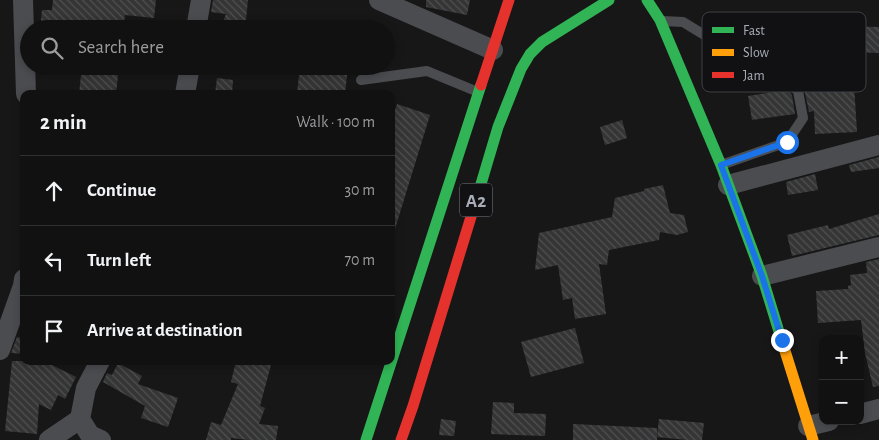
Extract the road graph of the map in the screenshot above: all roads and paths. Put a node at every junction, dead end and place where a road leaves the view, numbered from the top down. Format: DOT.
graph roads {
  1 [pos="23,0"];
  2 [pos="201,0"];
  3 [pos="379,0"];
  4 [pos="509,0"];
  5 [pos="646,0"];
  6 [pos="602,1"];
  7 [pos="24,20"];
  8 [pos="198,20"];
  9 [pos="660,20"];
  10 [pos="702,34"];
  11 [pos="493,50"];
  12 [pos="25,75"];
  13 [pos="188,75"];
  14 [pos="361,80"];
  15 [pos="26,90"];
  16 [pos="186,90"];
  17 [pos="798,92"];
  18 [pos="479,93"];
  19 [pos="879,145"];
  20 [pos="721,165"];
  21 [pos="468,176"];
  22 [pos="728,185"];
  23 [pos="879,247"];
  24 [pos="762,276"];
  25 [pos="20,294"];
  26 [pos="0,350"];
  27 [pos="98,365"];
  28 [pos="395,365"];
  29 [pos="395,365"];
  30 [pos="879,409"];
  31 [pos="864,413"];
  32 [pos="80,418"];
  33 [pos="823,425"];
  34 [pos="811,433"];
  35 [pos="49,440"];
  36 [pos="101,440"];
  37 [pos="366,440"];
  38 [pos="401,440"];
  1 -- 7 [label="street"];
  2 -- 8 [label="street"];
  3 -- 11 [label="street"];
  4 -- 11 [label="main road, A2"];
  5 -- 9 [label="main road"];
  6 -- 21 [label="main road, A2"];
  9 -- 10 [label="lane"];
  9 -- 20 [label="main road"];
  11 -- 18 [label="main road, A2"];
  12 -- 15 [label="street"];
  13 -- 16 [label="street"];
  14 -- 18 [label="lane"];
  17 -- 20 [label="lane"];
  18 -- 21 [label="main road, A2"];
  19 -- 22 [label="street"];
  20 -- 22 [label="main road"];
  21 -- 28 [label="main road, A2"];
  21 -- 38 [label="main road, A2"];
  22 -- 24 [label="main road"];
  23 -- 24 [label="street"];
  24 -- 34 [label="main road"];
  25 -- 26 [label="street"];
  27 -- 32 [label="street"];
  29 -- 37 [label="main road, A2"];
  30 -- 31 [label="street"];
  32 -- 35 [label="street"];
  32 -- 36 [label="street"];
  33 -- 34 [label="street"];
}
